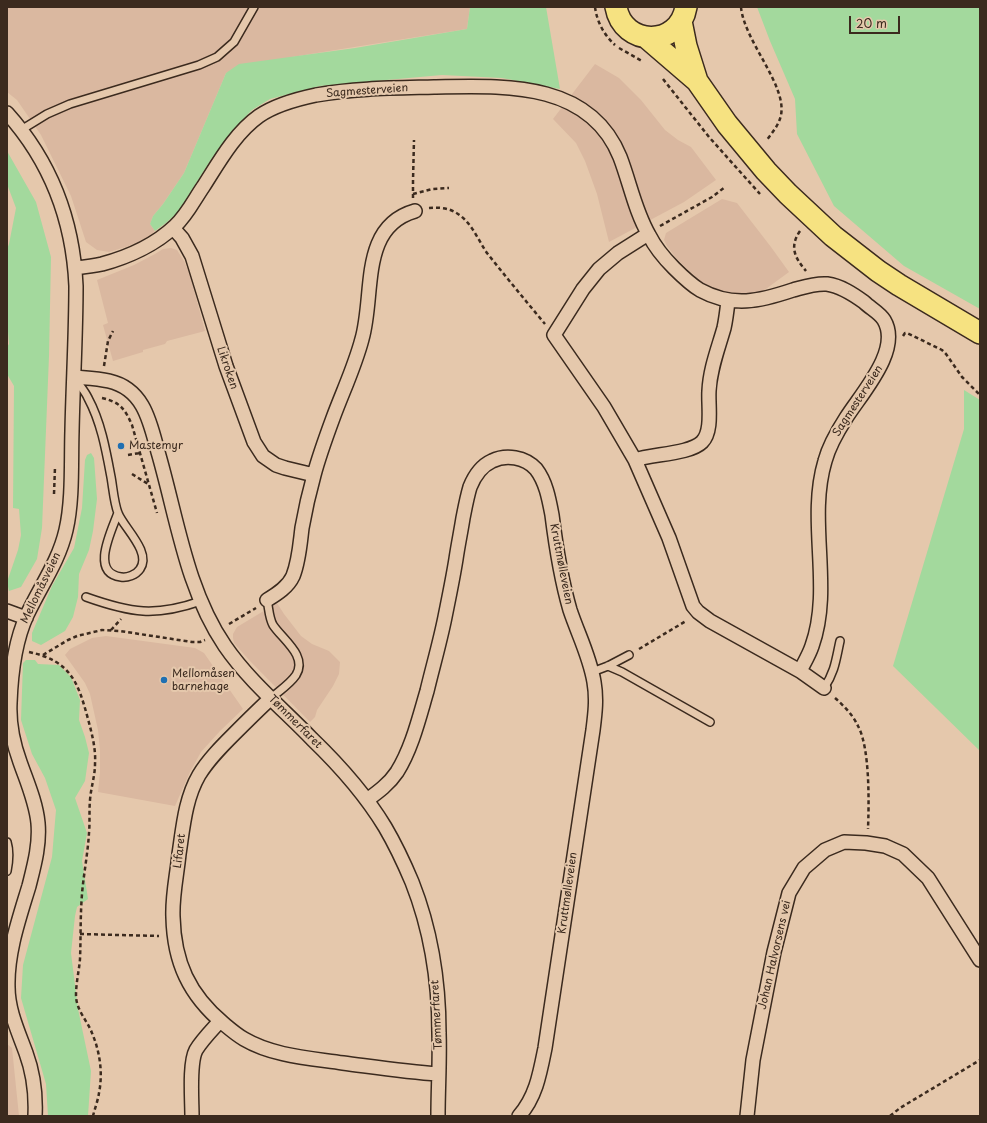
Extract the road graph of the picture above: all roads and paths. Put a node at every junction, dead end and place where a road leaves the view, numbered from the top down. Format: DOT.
graph roads {
  1 [pos="254,7"];
  2 [pos="616,7"];
  3 [pos="741,7"];
  4 [pos="683,14"];
  5 [pos="648,38"];
  6 [pos="697,82"];
  7 [pos="7,113"];
  8 [pos="21,130"];
  9 [pos="414,140"];
  10 [pos="763,145"];
  11 [pos="725,187"];
  12 [pos="449,188"];
  13 [pos="413,194"];
  14 [pos="415,210"];
  15 [pos="173,228"];
  16 [pos="800,232"];
  17 [pos="648,234"];
  18 [pos="75,268"];
  19 [pos="815,284"];
  20 [pos="728,301"];
  21 [pos="113,330"];
  22 [pos="980,333"];
  23 [pos="554,335"];
  24 [pos="901,340"];
  25 [pos="74,377"];
  26 [pos="101,380"];
  27 [pos="980,395"];
  28 [pos="88,397"];
  29 [pos="140,453"];
  30 [pos="128,455"];
  31 [pos="635,460"];
  32 [pos="55,464"];
  33 [pos="132,474"];
  34 [pos="314,475"];
  35 [pos="148,484"];
  36 [pos="54,497"];
  37 [pos="118,513"];
  38 [pos="159,520"];
  39 [pos="86,597"];
  40 [pos="267,600"];
  41 [pos="200,601"];
  42 [pos="7,611"];
  43 [pos="698,612"];
  44 [pos="26,618"];
  45 [pos="216,632"];
  46 [pos="200,636"];
  47 [pos="203,641"];
  48 [pos="840,641"];
  49 [pos="206,646"];
  50 [pos="26,651"];
  51 [pos="42,655"];
  52 [pos="629,655"];
  53 [pos="608,666"];
  54 [pos="800,671"];
  55 [pos="592,672"];
  56 [pos="9,679"];
  57 [pos="824,688"];
  58 [pos="271,698"];
  59 [pos="710,722"];
  60 [pos="367,800"];
  61 [pos="7,842"];
  62 [pos="866,843"];
  63 [pos="7,871"];
  64 [pos="80,934"];
  65 [pos="174,934"];
  66 [pos="980,960"];
  67 [pos="220,1021"];
  68 [pos="980,1060"];
  69 [pos="438,1074"];
  70 [pos="35,1116"];
  71 [pos="93,1116"];
  72 [pos="192,1116"];
  73 [pos="438,1116"];
  74 [pos="519,1116"];
  75 [pos="747,1116"];
  76 [pos="890,1116"];
  1 -- 8 [label="lane"];
  2 -- 5 [label="main road"];
  3 -- 10 [label="path"];
  4 -- 5 [label="main road"];
  4 -- 6 [label="main road"];
  5 -- 6 [label="main road"];
  6 -- 22 [label="main road"];
  7 -- 8 [label="street, Mellomåsveien"];
  8 -- 18 [label="street, Mellomåsveien"];
  9 -- 13 [label="path"];
  11 -- 17 [label="path"];
  12 -- 13 [label="path"];
  13 -- 14 [label="path"];
  14 -- 23 [label="path"];
  14 -- 34 [label="street"];
  15 -- 17 [label="street, Sagmesterveien"];
  15 -- 18 [label="street, Sagmesterveien"];
  15 -- 34 [label="street, Likroken"];
  16 -- 19 [label="path"];
  17 -- 20 [label="street, Sagmesterveien"];
  17 -- 23 [label="street"];
  18 -- 25 [label="street, Mellomåsveien"];
  19 -- 20 [label="street, Sagmesterveien"];
  19 -- 54 [label="street, Sagmesterveien"];
  20 -- 31 [label="street"];
  21 -- 26 [label="path"];
  23 -- 31 [label="street"];
  24 -- 27 [label="path"];
  25 -- 26 [label="street, Tømmerfaret"];
  25 -- 28 [label="lane"];
  25 -- 44 [label="street, Mellomåsveien"];
  26 -- 41 [label="street, Tømmerfaret"];
  28 -- 29 [label="path"];
  28 -- 37 [label="lane"];
  29 -- 30 [label="path"];
  29 -- 35 [label="path"];
  31 -- 43 [label="street"];
  32 -- 36 [label="path"];
  33 -- 35 [label="path"];
  34 -- 40 [label="street"];
  35 -- 38 [label="path"];
  37 -- 37 [label="lane"];
  39 -- 41 [label="lane"];
  40 -- 45 [label="path"];
  40 -- 58 [label="lane"];
  41 -- 45 [label="street, Tømmerfaret"];
  42 -- 44 [label="street"];
  43 -- 52 [label="path"];
  43 -- 54 [label="street"];
  44 -- 56 [label="street, Mellomåsveien"];
  45 -- 47 [label="path"];
  45 -- 58 [label="street, Tømmerfaret"];
  46 -- 47 [label="path"];
  47 -- 49 [label="path"];
  47 -- 51 [label="path"];
  48 -- 57 [label="lane"];
  50 -- 51 [label="path"];
  51 -- 64 [label="path"];
  52 -- 53 [label="lane"];
  53 -- 55 [label="lane"];
  53 -- 59 [label="lane"];
  54 -- 57 [label="street"];
  55 -- 60 [label="street, Kruttmølleveien"];
  55 -- 74 [label="street, Kruttmølleveien"];
  56 -- 70 [label="street, Mellomåsveien"];
  57 -- 62 [label="path"];
  58 -- 60 [label="street, Tømmerfaret"];
  58 -- 65 [label="street, Lifaret"];
  60 -- 69 [label="street, Tømmerfaret"];
  61 -- 63 [label="lane"];
  62 -- 66 [label="street, Johan Halvorsens vei"];
  62 -- 75 [label="street, Johan Halvorsens vei"];
  64 -- 65 [label="path"];
  64 -- 71 [label="path"];
  65 -- 67 [label="street, Lifaret"];
  67 -- 69 [label="street, Lifaret"];
  67 -- 72 [label="street"];
  68 -- 76 [label="path"];
  69 -- 73 [label="street, Tømmerfaret"];
}
